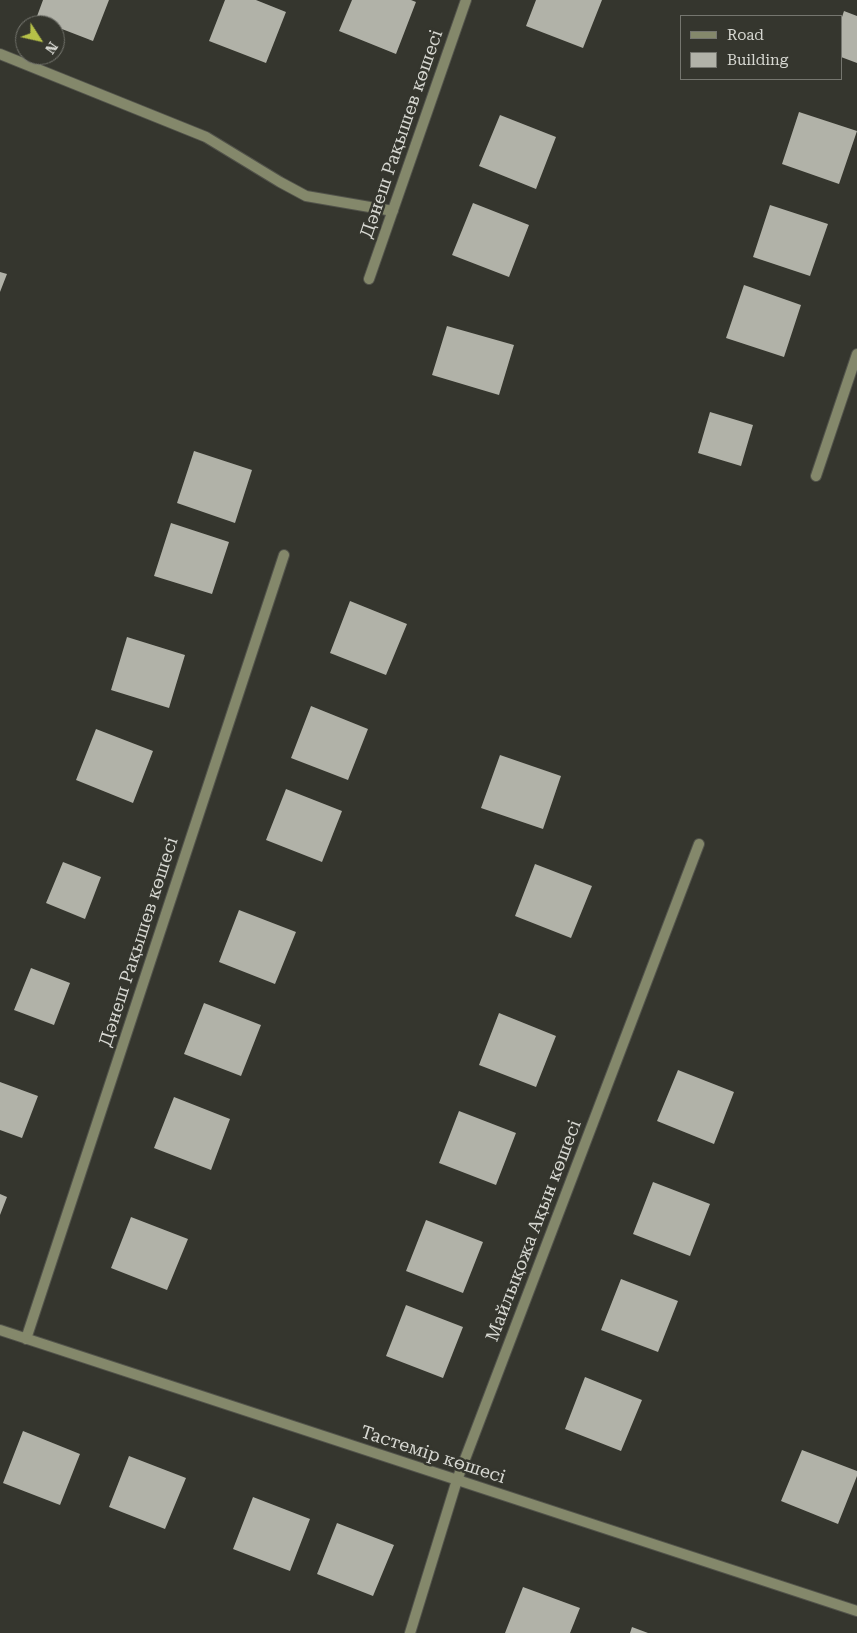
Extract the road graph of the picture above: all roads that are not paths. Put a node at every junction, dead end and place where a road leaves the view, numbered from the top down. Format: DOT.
graph roads {
  1 [pos="466,0"];
  2 [pos="0,54"];
  3 [pos="393,210"];
  4 [pos="369,279"];
  5 [pos="857,354"];
  6 [pos="816,476"];
  7 [pos="284,555"];
  8 [pos="699,844"];
  9 [pos="0,1330"];
  10 [pos="26,1339"];
  11 [pos="456,1480"];
  12 [pos="857,1611"];
  13 [pos="410,1633"];
  1 -- 3 [label="street, Дәнеш Рақышев көшесі"];
  2 -- 3 [label="street"];
  3 -- 4 [label="street, Дәнеш Рақышев көшесі"];
  5 -- 6 [label="street"];
  7 -- 10 [label="street, Дәнеш Рақышев көшесі"];
  8 -- 11 [label="street, Майлықожа Ақын көшесі"];
  9 -- 10 [label="street, Тастемір көшесі"];
  10 -- 11 [label="street, Тастемір көшесі"];
  11 -- 12 [label="street, Тастемір көшесі"];
  11 -- 13 [label="street, Майлықожа Ақын көшесі"];
}
